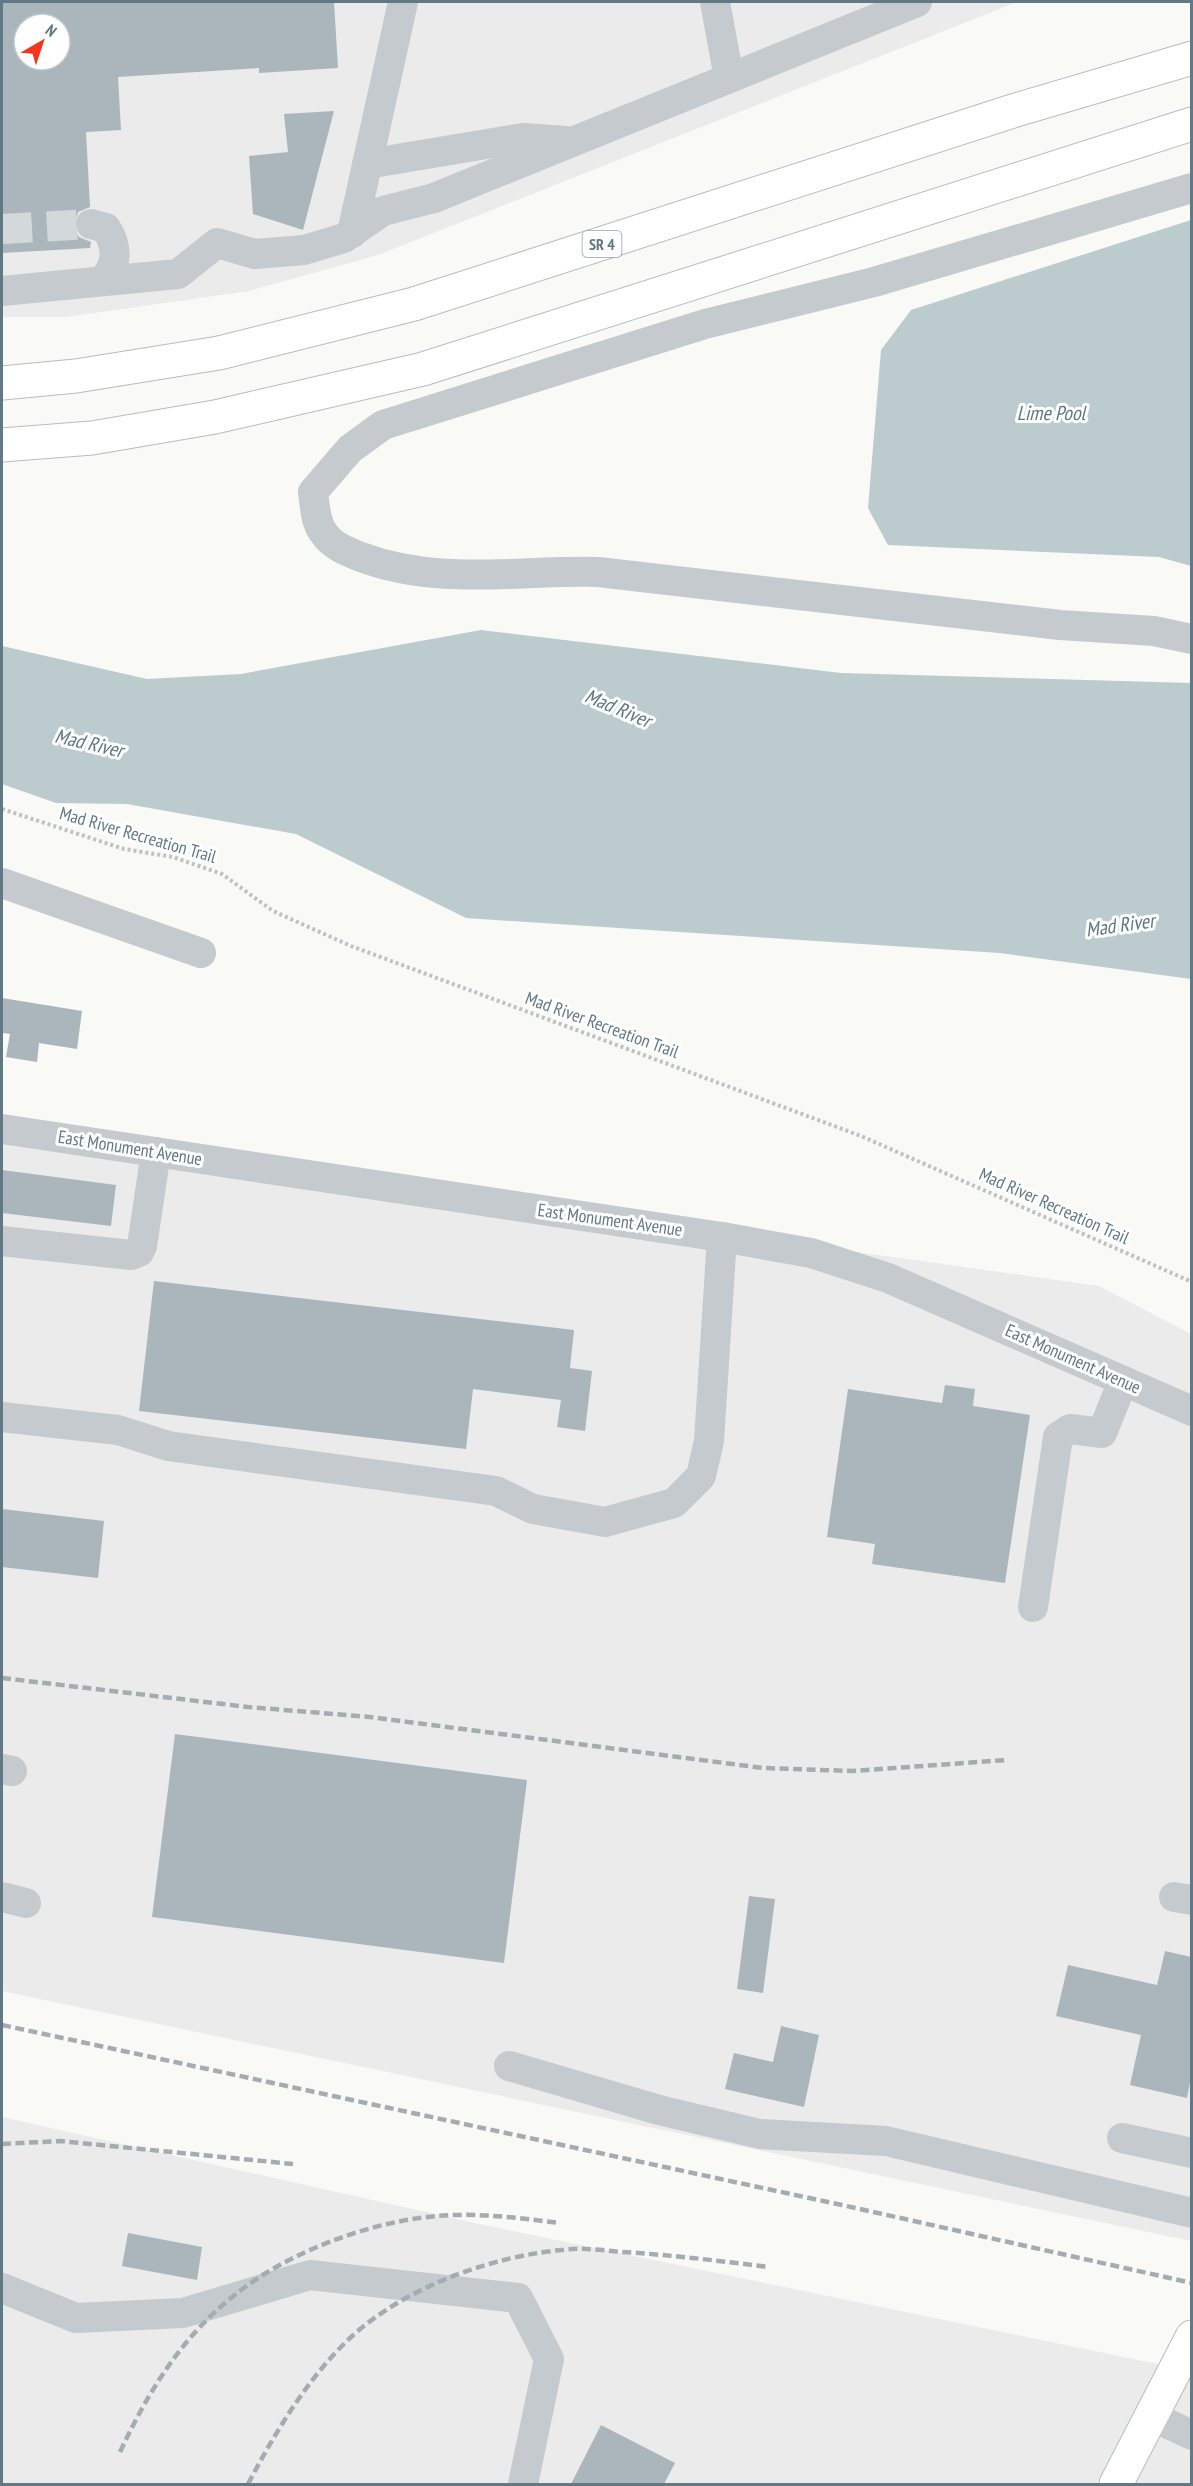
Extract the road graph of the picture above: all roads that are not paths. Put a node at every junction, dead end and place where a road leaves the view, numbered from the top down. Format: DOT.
graph roads {
  1 [pos="403,2"];
  2 [pos="715,2"];
  3 [pos="917,2"];
  4 [pos="1191,44"];
  5 [pos="1191,58"];
  6 [pos="729,78"];
  7 [pos="1016,110"];
  8 [pos="1191,124"];
  9 [pos="575,141"];
  10 [pos="367,164"];
  11 [pos="1191,188"];
  12 [pos="91,224"];
  13 [pos="352,233"];
  14 [pos="102,281"];
  15 [pos="2,291"];
  16 [pos="2,382"];
  17 [pos="2,445"];
  18 [pos="1191,639"];
  19 [pos="2,883"];
  20 [pos="201,953"];
  21 [pos="2,1129"];
  22 [pos="156,1152"];
  23 [pos="722,1237"];
  24 [pos="2,1241"];
  25 [pos="1123,1381"];
  26 [pos="1191,1411"];
  27 [pos="2,1417"];
  28 [pos="1032,1607"];
  29 [pos="509,2066"];
  30 [pos="1122,2138"];
  31 [pos="1191,2153"];
  32 [pos="1191,2213"];
  33 [pos="2,2288"];
  34 [pos="1191,2337"];
  35 [pos="1151,2416"];
  36 [pos="1191,2435"];
  37 [pos="523,2484"];
  38 [pos="1116,2484"];
  1 -- 10 [label="street"];
  2 -- 6 [label="street"];
  3 -- 6 [label="street"];
  4 -- 7 [label="main road"];
  5 -- 7 [label="main road, SR 4"];
  6 -- 9 [label="street"];
  7 -- 16 [label="main road, SR 4"];
  8 -- 17 [label="main road"];
  9 -- 10 [label="street"];
  9 -- 13 [label="street"];
  10 -- 13 [label="street"];
  11 -- 18 [label="street"];
  12 -- 14 [label="street"];
  13 -- 14 [label="street"];
  14 -- 15 [label="street"];
  19 -- 20 [label="street"];
  21 -- 22 [label="street, East Monument Avenue"];
  22 -- 23 [label="street, East Monument Avenue"];
  22 -- 24 [label="street"];
  23 -- 25 [label="street, East Monument Avenue"];
  23 -- 27 [label="street"];
  25 -- 26 [label="street, East Monument Avenue"];
  25 -- 28 [label="street"];
  29 -- 32 [label="street"];
  30 -- 31 [label="street"];
  33 -- 37 [label="street"];
  34 -- 35 [label="main road"];
  35 -- 36 [label="street"];
  35 -- 38 [label="main road"];
}
